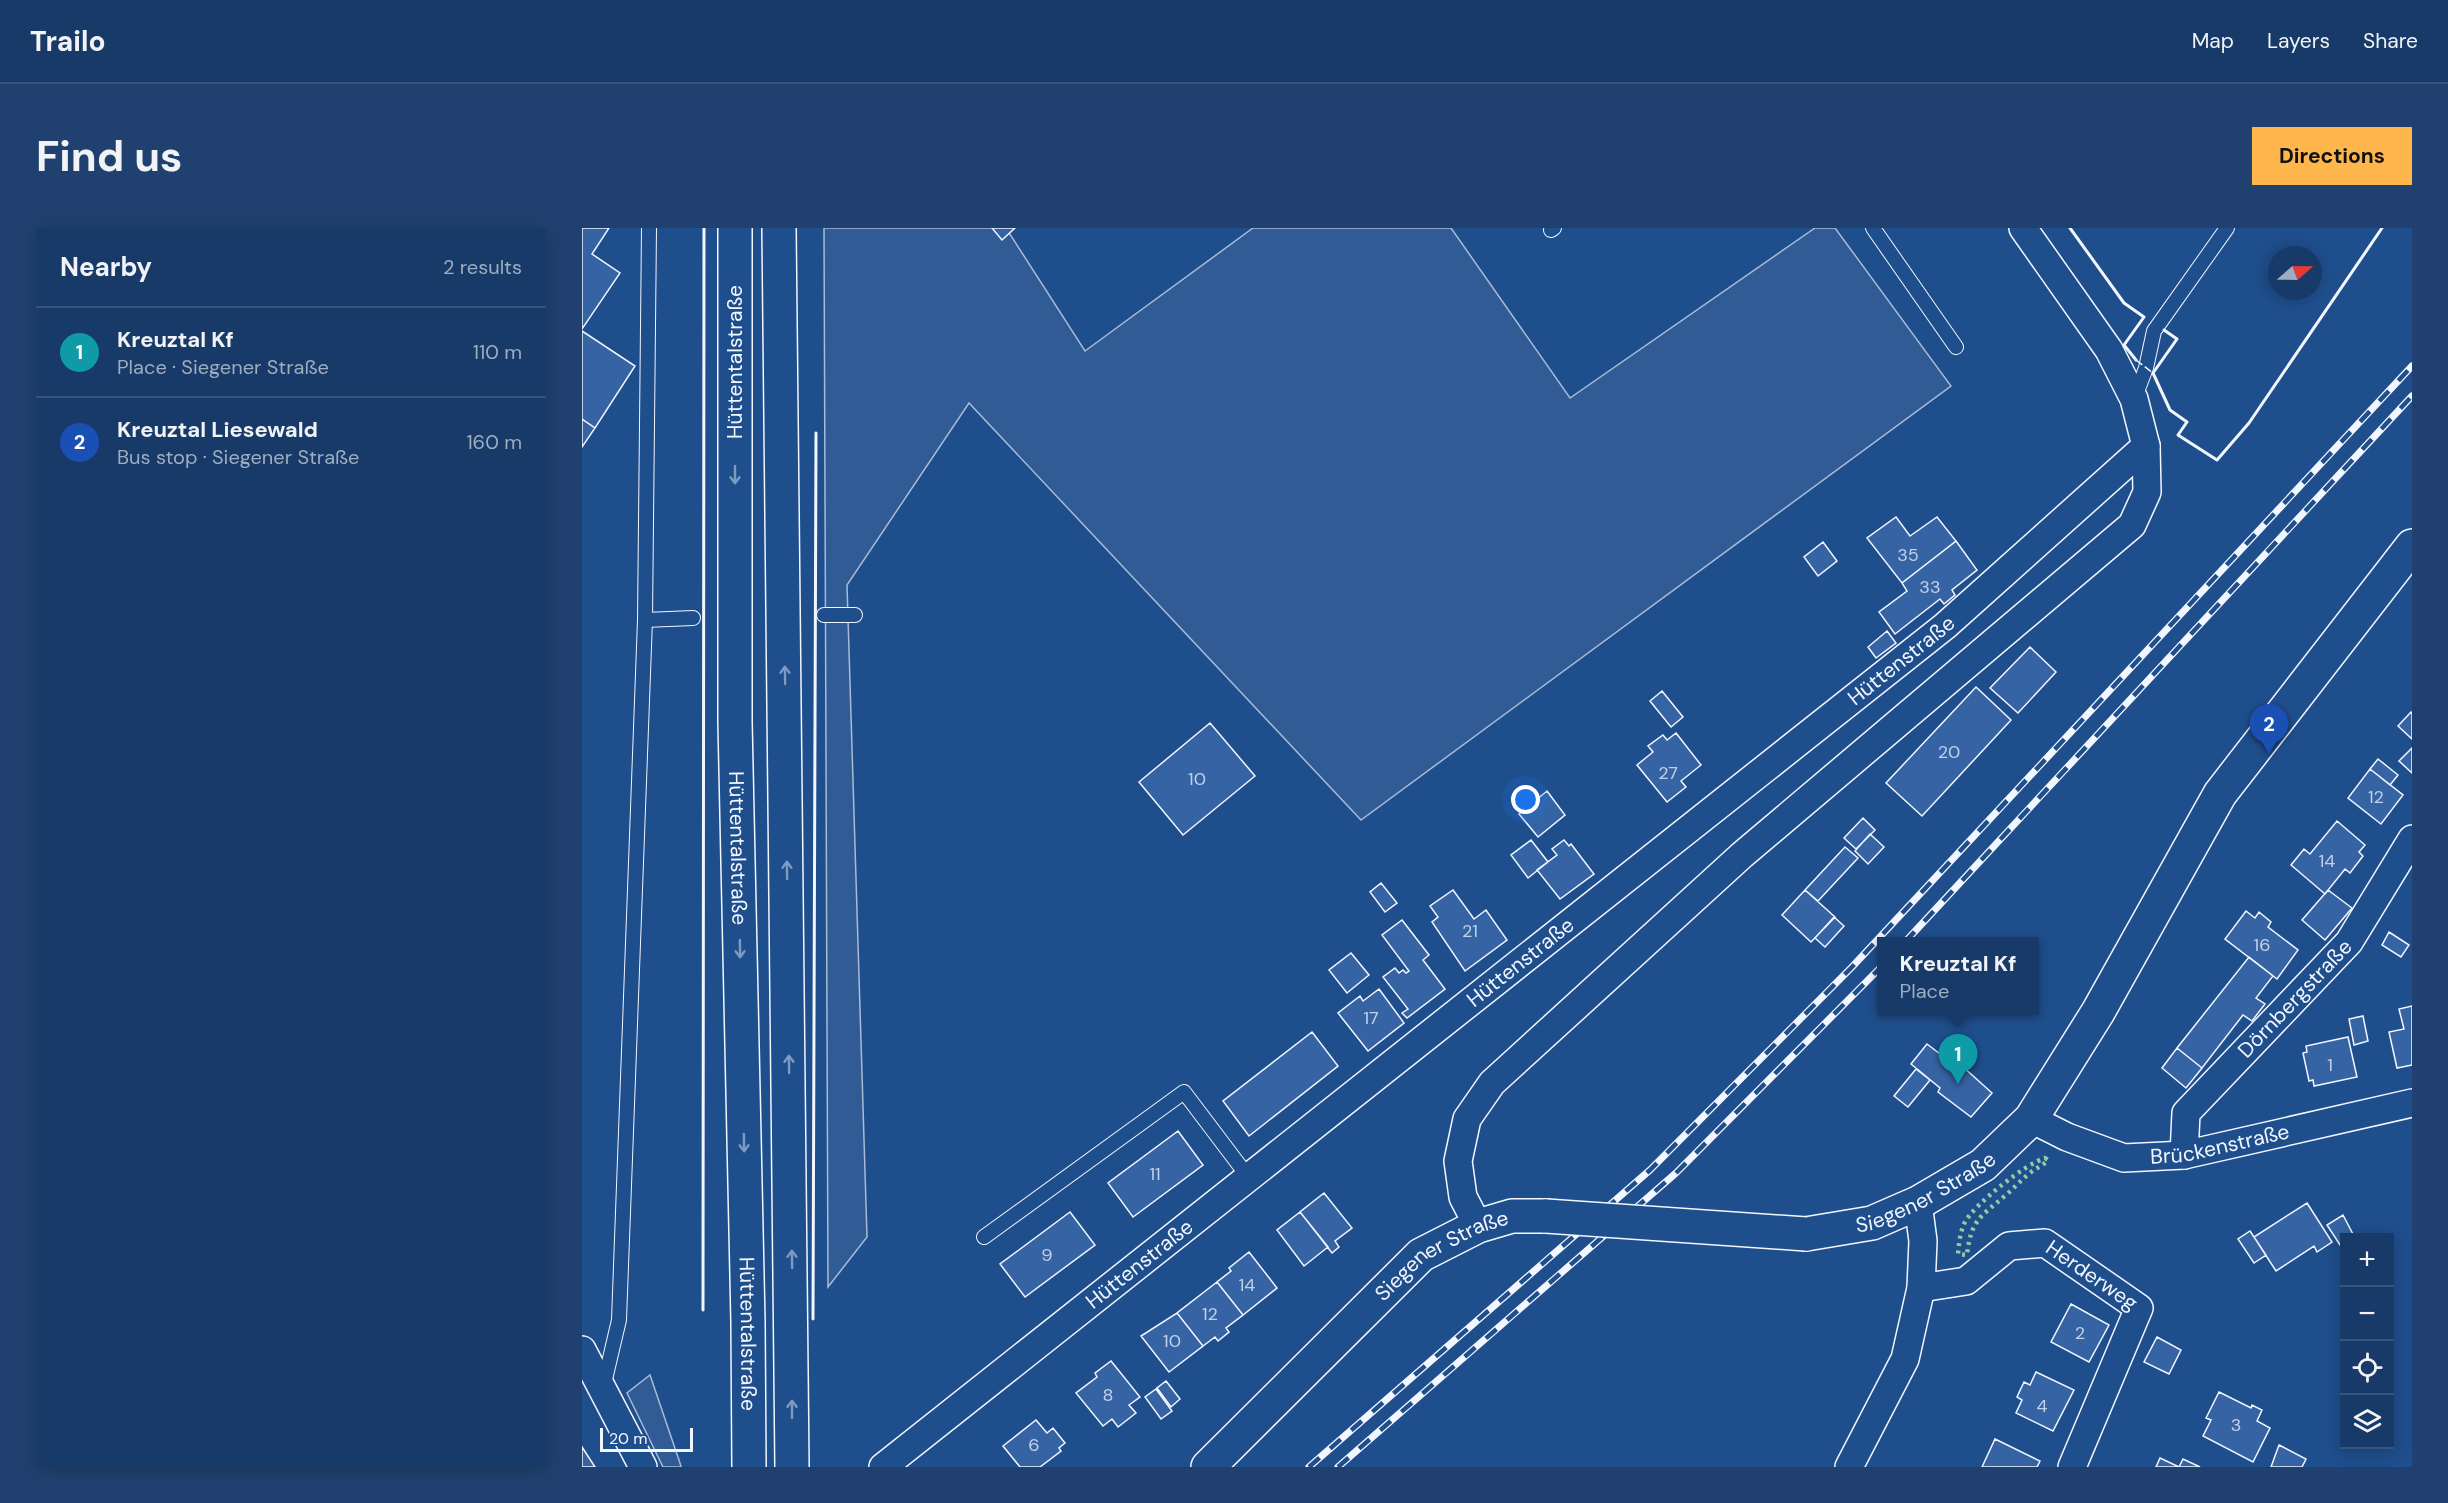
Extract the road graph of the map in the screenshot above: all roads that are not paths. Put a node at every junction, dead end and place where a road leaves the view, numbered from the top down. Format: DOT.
graph roads {
  1 [pos="649,228"];
  2 [pos="735,228"];
  3 [pos="779,228"];
  4 [pos="1873,228"];
  5 [pos="2023,228"];
  6 [pos="2228,228"];
  7 [pos="1956,347"];
  8 [pos="2134,399"];
  9 [pos="2146,446"];
  10 [pos="2412,546"];
  11 [pos="824,615"];
  12 [pos="855,615"];
  13 [pos="693,618"];
  14 [pos="645,620"];
  15 [pos="2412,839"];
  16 [pos="2412,1103"];
  17 [pos="2031,1119"];
  18 [pos="2184,1155"];
  19 [pos="1249,1178"];
  20 [pos="1918,1203"];
  21 [pos="1478,1226"];
  22 [pos="984,1237"];
  23 [pos="1921,1288"];
  24 [pos="582,1350"];
  25 [pos="602,1392"];
  26 [pos="643,1467"];
  27 [pos="749,1467"];
  28 [pos="792,1467"];
  29 [pos="884,1467"];
  30 [pos="1208,1467"];
  31 [pos="1849,1467"];
  32 [pos="2072,1467"];
  1 -- 14 [label="lane"];
  2 -- 27 [label="main road, Hüttentalstraße, one-way"];
  28 -- 3 [label="main road, Hüttentalstraße, one-way"];
  4 -- 7 [label="lane"];
  5 -- 8 [label="street"];
  6 -- 8 [label="lane"];
  8 -- 9 [label="street"];
  9 -- 19 [label="street, Hüttenstraße"];
  9 -- 21 [label="street"];
  10 -- 17 [label="main road, Siegener Straße"];
  11 -- 12 [label="lane"];
  13 -- 14 [label="lane"];
  14 -- 25 [label="lane"];
  15 -- 18 [label="street, Dörnbergstraße"];
  16 -- 18 [label="street, Brückenstraße"];
  17 -- 18 [label="street, Brückenstraße"];
  17 -- 20 [label="main road, Siegener Straße"];
  19 -- 22 [label="lane"];
  19 -- 29 [label="street, Hüttenstraße"];
  20 -- 21 [label="main road, Siegener Straße, bridge"];
  20 -- 23 [label="street"];
  21 -- 30 [label="main road, Siegener Straße"];
  23 -- 31 [label="street"];
  23 -- 32 [label="street, Herderweg"];
  24 -- 25 [label="street"];
  25 -- 26 [label="street"];
}
